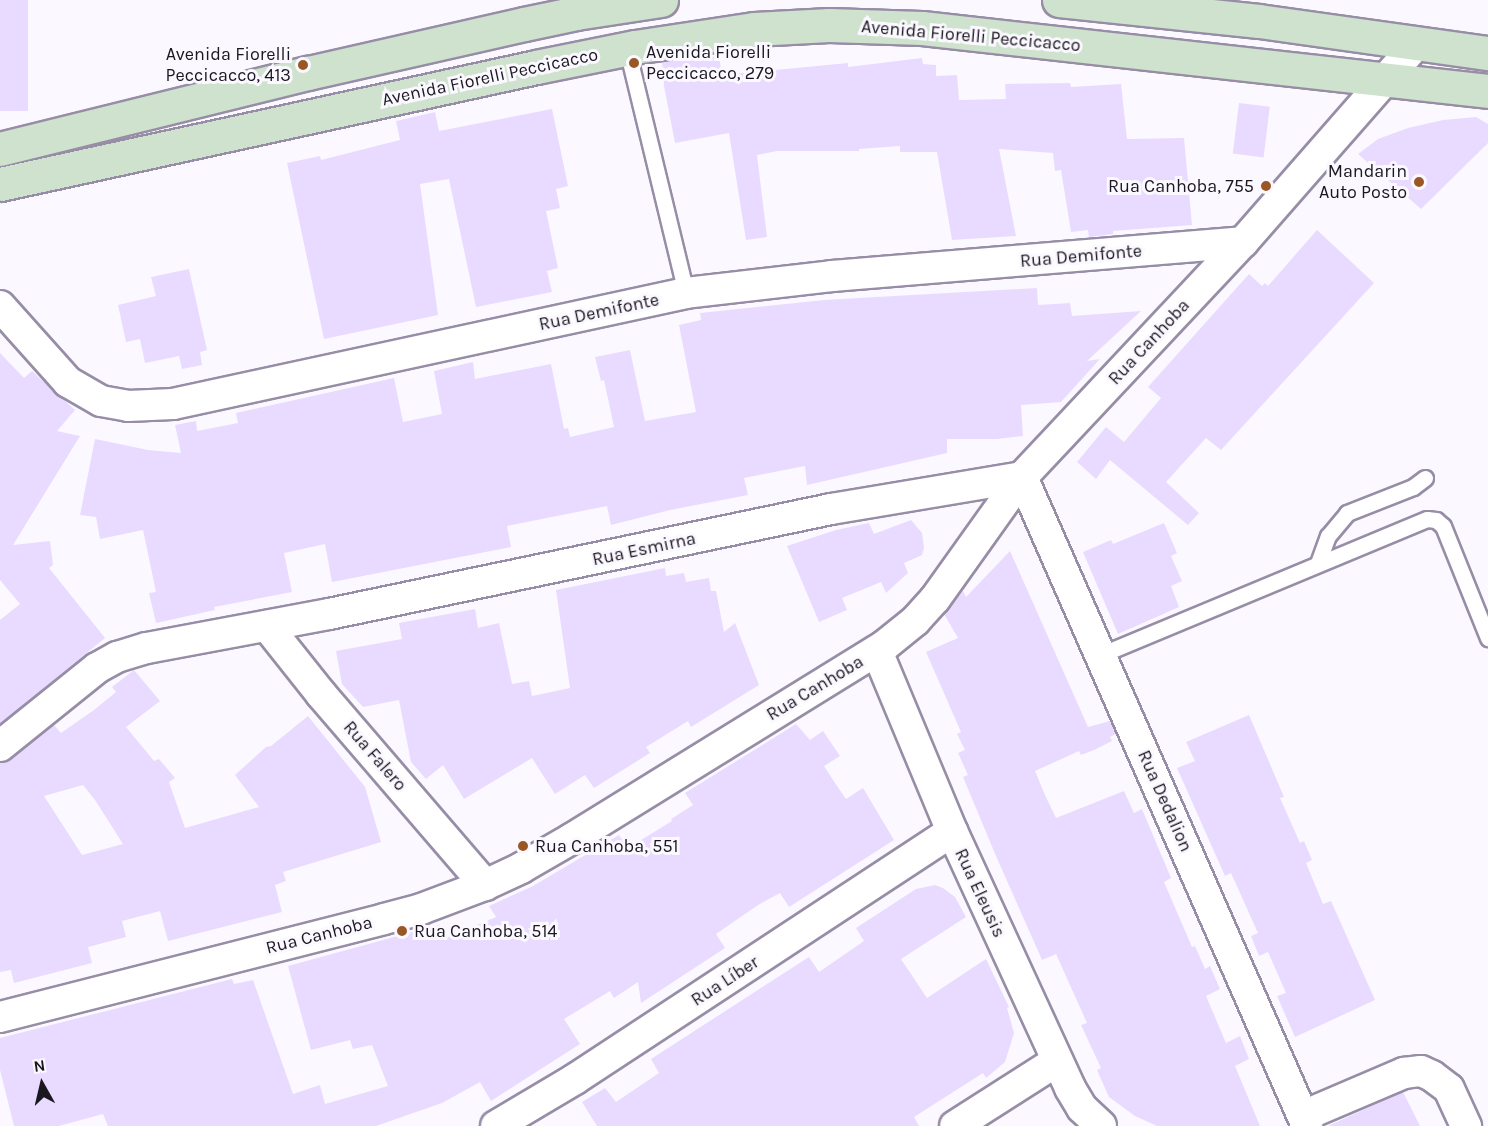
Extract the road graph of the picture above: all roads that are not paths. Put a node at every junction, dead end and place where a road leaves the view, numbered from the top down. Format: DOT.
graph roads {
  1 [pos="661,0"];
  2 [pos="1059,0"];
  3 [pos="521,12"];
  4 [pos="1418,43"];
  5 [pos="627,48"];
  6 [pos="1488,53"];
  7 [pos="536,66"];
  8 [pos="1386,81"];
  9 [pos="1488,91"];
  10 [pos="0,149"];
  11 [pos="0,184"];
  12 [pos="1243,242"];
  13 [pos="686,293"];
  14 [pos="0,306"];
  15 [pos="1022,477"];
  16 [pos="1425,478"];
  17 [pos="1318,563"];
  18 [pos="267,626"];
  19 [pos="1488,638"];
  20 [pos="877,651"];
  21 [pos="1100,654"];
  22 [pos="0,746"];
  23 [pos="952,831"];
  24 [pos="485,885"];
  25 [pos="0,1017"];
  26 [pos="1058,1061"];
  27 [pos="1305,1121"];
  28 [pos="496,1126"];
  29 [pos="956,1126"];
  30 [pos="1101,1126"];
  31 [pos="1466,1126"];
  1 -- 3 [label="main road"];
  2 -- 4 [label="main road"];
  3 -- 7 [label="main road"];
  3 -- 10 [label="main road"];
  4 -- 6 [label="main road"];
  4 -- 8 [label="street, Rua Canhoba"];
  5 -- 7 [label="main road, Avenida Fiorelli Peccicacco"];
  5 -- 8 [label="main road, Avenida Fiorelli Peccicacco"];
  5 -- 13 [label="lane"];
  7 -- 11 [label="main road, Avenida Fiorelli Peccicacco"];
  8 -- 9 [label="main road, Avenida Fiorelli Peccicacco"];
  8 -- 12 [label="street, Rua Canhoba"];
  12 -- 13 [label="street, Rua Demifonte"];
  12 -- 15 [label="street, Rua Canhoba"];
  13 -- 14 [label="street, Rua Demifonte"];
  15 -- 18 [label="street, Rua Esmirna"];
  15 -- 20 [label="street, Rua Canhoba"];
  15 -- 21 [label="street, Rua Dedalion"];
  16 -- 17 [label="lane"];
  17 -- 19 [label="lane"];
  17 -- 21 [label="lane"];
  18 -- 22 [label="street, Rua Esmirna"];
  18 -- 24 [label="street, Rua Falero"];
  20 -- 23 [label="street, Rua Eleusis"];
  20 -- 24 [label="street, Rua Canhoba"];
  21 -- 27 [label="street, Rua Dedalion"];
  23 -- 26 [label="street, Rua Eleusis"];
  23 -- 28 [label="street, Rua Líber"];
  24 -- 25 [label="street, Rua Canhoba"];
  26 -- 29 [label="street"];
  26 -- 30 [label="street, Rua Eleusis"];
  27 -- 31 [label="street"];
}
